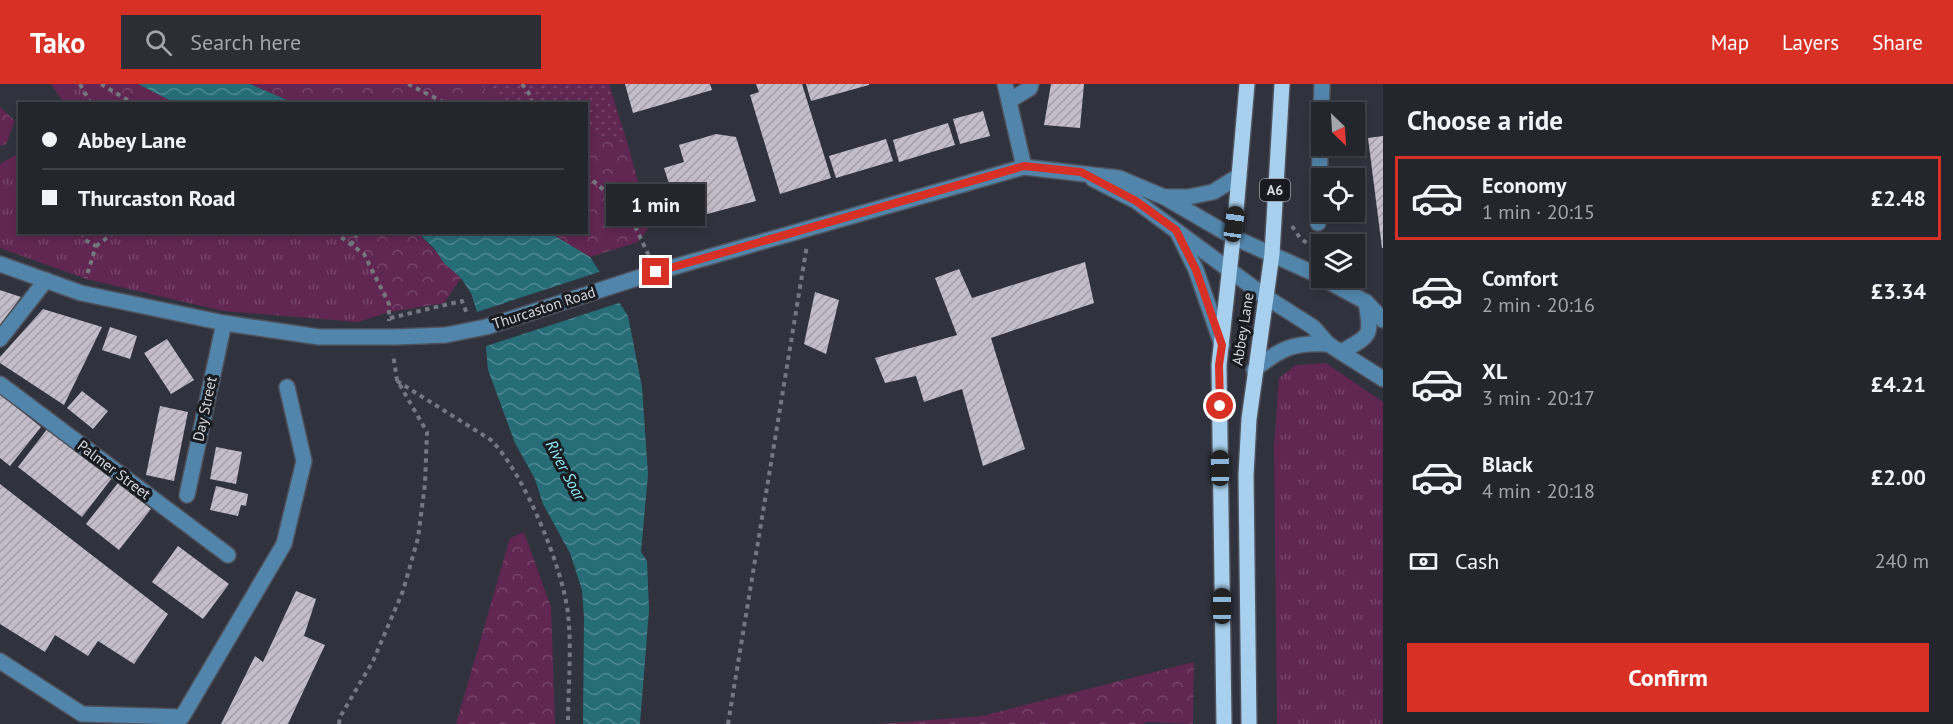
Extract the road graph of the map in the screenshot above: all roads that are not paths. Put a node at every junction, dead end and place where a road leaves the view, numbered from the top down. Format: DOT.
graph roads {
  1 [pos="1005,84"];
  2 [pos="1031,84"];
  3 [pos="1247,84"];
  4 [pos="1282,84"];
  5 [pos="1323,84"];
  6 [pos="1009,101"];
  7 [pos="1024,166"];
  8 [pos="1081,172"];
  9 [pos="1239,176"];
  10 [pos="1164,197"];
  11 [pos="1318,223"];
  12 [pos="1176,230"];
  13 [pos="1233,237"];
  14 [pos="1272,254"];
  15 [pos="0,264"];
  16 [pos="1229,270"];
  17 [pos="1311,272"];
  18 [pos="46,280"];
  19 [pos="1341,288"];
  20 [pos="1266,297"];
  21 [pos="1366,302"];
  22 [pos="1383,320"];
  23 [pos="224,323"];
  24 [pos="0,339"];
  25 [pos="1222,345"];
  26 [pos="1334,348"];
  27 [pos="1254,369"];
  28 [pos="1383,379"];
  29 [pos="0,384"];
  30 [pos="286,387"];
  31 [pos="187,495"];
  32 [pos="228,555"];
  33 [pos="0,661"];
  34 [pos="1224,724"];
  35 [pos="1249,724"];
  1 -- 6 [label="street"];
  2 -- 6 [label="street"];
  3 -- 9 [label="main road, Abbey Lane / A6"];
  4 -- 14 [label="main road, Abbey Lane / A6"];
  5 -- 11 [label="street"];
  6 -- 7 [label="street"];
  7 -- 8 [label="street, Thurcaston Road"];
  7 -- 23 [label="street, Thurcaston Road"];
  8 -- 10 [label="street, Thurcaston Road"];
  8 -- 12 [label="street, Thurcaston Road"];
  9 -- 10 [label="street, Thurcaston Road"];
  9 -- 13 [label="main road, Abbey Lane / A6"];
  10 -- 13 [label="street, Thurcaston Road"];
  12 -- 16 [label="street, Thurcaston Road"];
  12 -- 25 [label="street, Thurcaston Road"];
  13 -- 14 [label="street, Thurcaston Road"];
  13 -- 16 [label="main road, Abbey Lane / A6"];
  14 -- 17 [label="street, Thurcaston Road"];
  14 -- 20 [label="main road, Abbey Lane / A6"];
  15 -- 18 [label="street, Thurcaston Road"];
  16 -- 20 [label="street, Thurcaston Road"];
  16 -- 25 [label="main road, Abbey Lane / A6"];
  18 -- 23 [label="street, Thurcaston Road"];
  18 -- 24 [label="street"];
  19 -- 21 [label="street, Thurcaston Road"];
  20 -- 26 [label="street, Thurcaston Road"];
  20 -- 27 [label="main road, Abbey Lane / A6"];
  21 -- 22 [label="street, Thurcaston Road"];
  21 -- 26 [label="street"];
  23 -- 31 [label="street, Day Street"];
  25 -- 34 [label="main road, Abbey Lane / A6"];
  26 -- 27 [label="street"];
  26 -- 28 [label="street, Thurcaston Road"];
  27 -- 35 [label="main road, Abbey Lane / A6"];
  29 -- 32 [label="street, Palmer Street"];
  30 -- 33 [label="street"];
}
